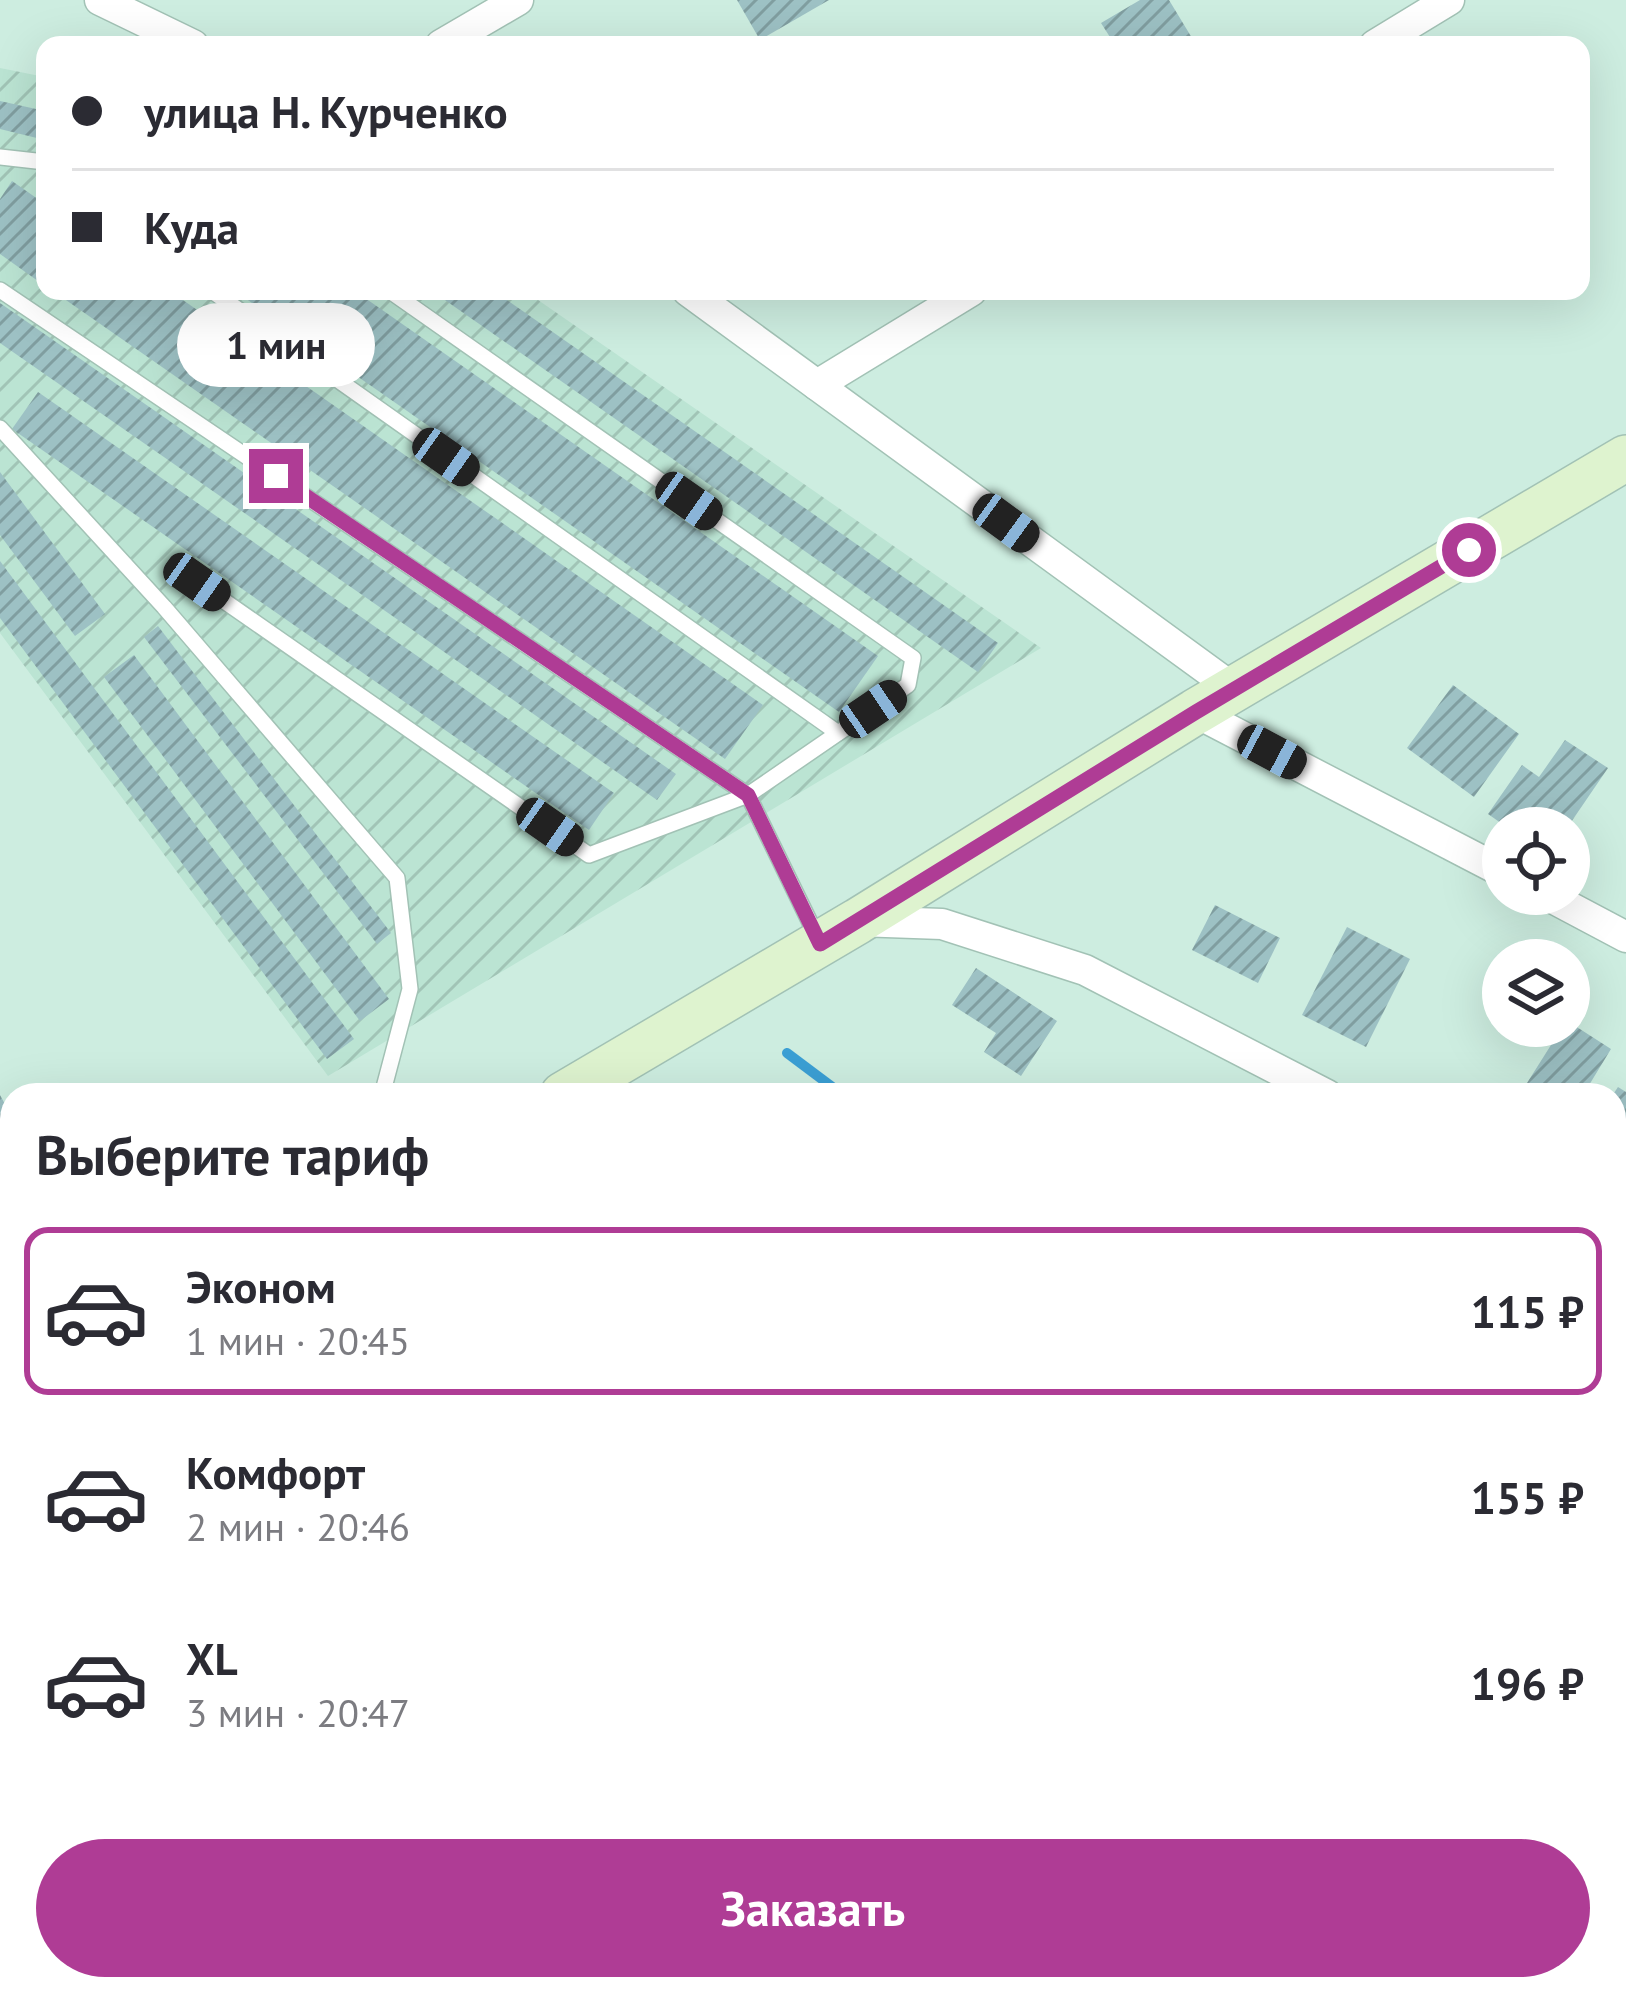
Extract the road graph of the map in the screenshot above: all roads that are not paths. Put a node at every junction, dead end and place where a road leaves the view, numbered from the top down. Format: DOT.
graph roads {
  1 [pos="100,0"];
  2 [pos="518,0"];
  3 [pos="1449,0"];
  4 [pos="174,36"];
  5 [pos="456,36"];
  6 [pos="1390,36"];
  7 [pos="0,157"];
  8 [pos="22,158"];
  9 [pos="36,160"];
  10 [pos="36,167"];
  11 [pos="0,290"];
  12 [pos="225,300"];
  13 [pos="403,300"];
  14 [pos="700,300"];
  15 [pos="956,300"];
  16 [pos="817,385"];
  17 [pos="0,428"];
  18 [pos="1626,458"];
  19 [pos="197,582"];
  20 [pos="1215,700"];
  21 [pos="838,733"];
  22 [pos="748,795"];
  23 [pos="1482,859"];
  24 [pos="1585,915"];
  25 [pos="839,933"];
  26 [pos="1626,937"];
  27 [pos="385,1083"];
  28 [pos="593,1083"];
  29 [pos="1304,1083"];
  1 -- 4 [label="street"];
  2 -- 5 [label="street"];
  3 -- 6 [label="street"];
  7 -- 8 [label="lane"];
  8 -- 9 [label="lane"];
  8 -- 10 [label="lane"];
  11 -- 22 [label="lane"];
  12 -- 21 [label="lane"];
  13 -- 21 [label="lane"];
  14 -- 16 [label="street"];
  15 -- 16 [label="street"];
  16 -- 20 [label="street"];
  17 -- 27 [label="lane"];
  18 -- 20 [label="main road"];
  19 -- 22 [label="lane"];
  20 -- 23 [label="street"];
  20 -- 25 [label="main road"];
  21 -- 22 [label="lane"];
  22 -- 25 [label="lane"];
  24 -- 26 [label="street"];
  25 -- 28 [label="main road"];
  25 -- 29 [label="street"];
}
